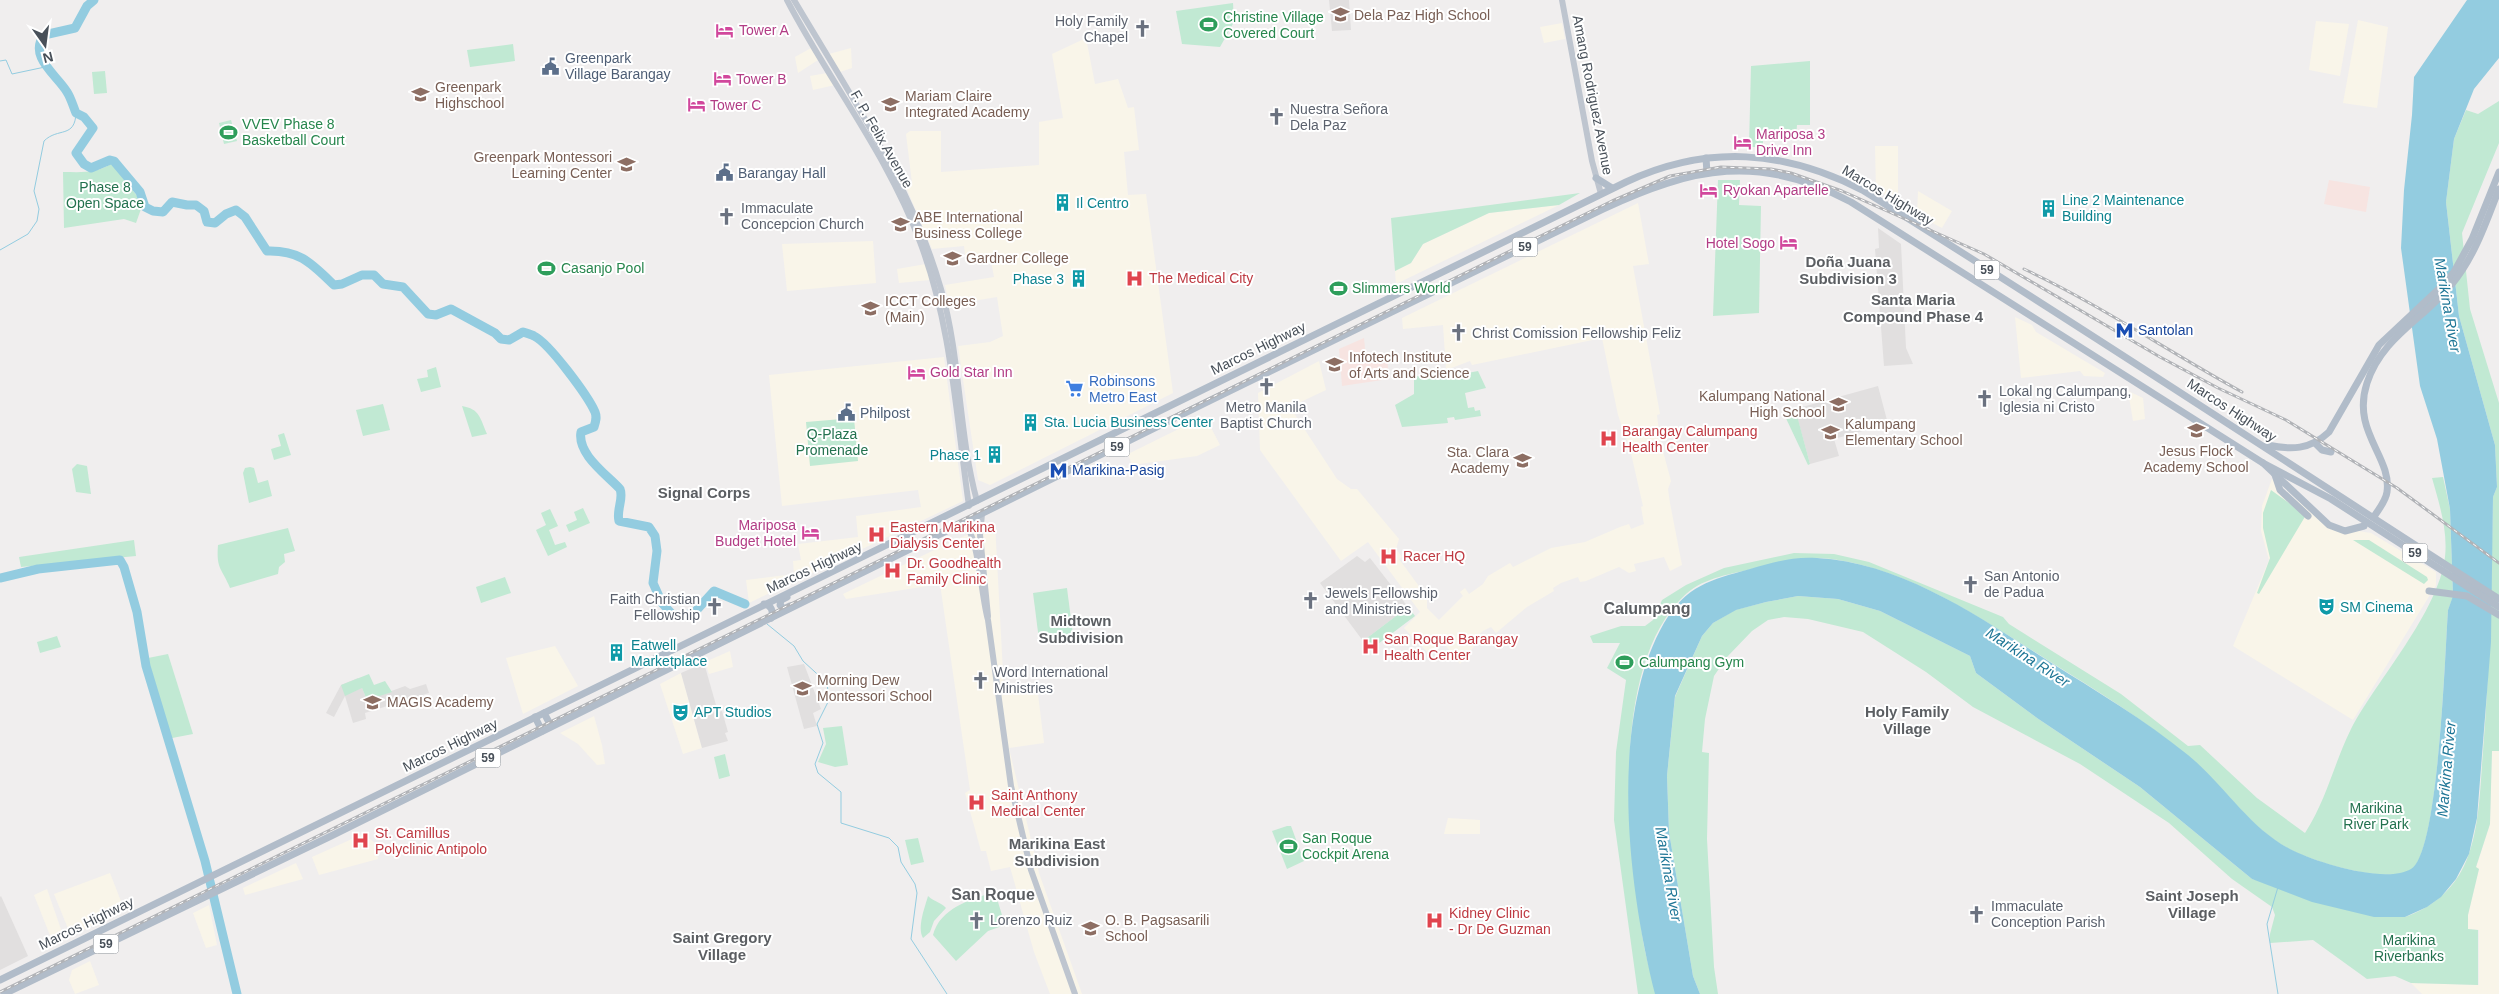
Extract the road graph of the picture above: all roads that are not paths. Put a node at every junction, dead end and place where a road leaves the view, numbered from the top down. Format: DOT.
graph roads {
  1 [pos="787,0"];
  2 [pos="794,0"];
  3 [pos="1562,0"];
  4 [pos="1706,158"];
  5 [pos="2499,172"];
  6 [pos="1707,173"];
  7 [pos="1596,178"];
  8 [pos="1612,188"];
  9 [pos="2499,189"];
  10 [pos="1601,194"];
  11 [pos="1934,236"];
  12 [pos="1943,242"];
  13 [pos="1927,249"];
  14 [pos="1479,254"];
  15 [pos="1934,254"];
  16 [pos="1486,267"];
  17 [pos="944,315"];
  18 [pos="1323,330"];
  19 [pos="1334,340"];
  20 [pos="1326,344"];
  21 [pos="2329,423"];
  22 [pos="2316,442"];
  23 [pos="2261,443"];
  24 [pos="2282,448"];
  25 [pos="2331,452"];
  26 [pos="2263,463"];
  27 [pos="2274,474"];
  28 [pos="974,489"];
  29 [pos="967,493"];
  30 [pos="2333,497"];
  31 [pos="977,501"];
  32 [pos="968,506"];
  33 [pos="982,514"];
  34 [pos="2376,515"];
  35 [pos="2308,516"];
  36 [pos="964,523"];
  37 [pos="2364,526"];
  38 [pos="828,575"];
  39 [pos="828,590"];
  40 [pos="2428,591"];
  41 [pos="2499,599"];
  42 [pos="764,604"];
  43 [pos="2499,606"];
  44 [pos="2499,615"];
  45 [pos="988,620"];
  46 [pos="766,621"];
  47 [pos="544,712"];
  48 [pos="535,717"];
  49 [pos="551,726"];
  50 [pos="542,731"];
  51 [pos="56,952"];
  52 [pos="30,965"];
  53 [pos="61,965"];
  54 [pos="36,977"];
  55 [pos="0,980"];
  56 [pos="4,994"];
  57 [pos="1075,994"];
  1 -- 17 [label="main road, F. P. Felix Avenue"];
  2 -- 17 [label="main road, F. P. Felix Avenue"];
  3 -- 7 [label="main road, Amang Rodriguez Avenue"];
  4 -- 6 [label="main road"];
  4 -- 8 [label="main road, Marcos Highway / 59"];
  4 -- 11 [label="main road, Marcos Highway / 59"];
  5 -- 22 [label="main road"];
  6 -- 13 [label="main road, Marcos Highway / 59"];
  6 -- 16 [label="main road, Marcos Highway / 59"];
  7 -- 8 [label="main road"];
  7 -- 10 [label="main road, Amang Rodriguez Avenue"];
  8 -- 10 [label="main road, Marcos Highway / 59"];
  9 -- 34 [label="main road"];
  10 -- 14 [label="main road, Marcos Highway / 59"];
  11 -- 12 [label="main road, Marcos Highway / 59"];
  11 -- 13 [label="main road"];
  12 -- 15 [label="main road"];
  12 -- 23 [label="main road, Marcos Highway / 59"];
  13 -- 15 [label="main road, Marcos Highway / 59"];
  14 -- 16 [label="main road"];
  14 -- 18 [label="main road, Marcos Highway / 59"];
  15 -- 26 [label="main road, Marcos Highway / 59"];
  16 -- 19 [label="main road, Marcos Highway / 59"];
  17 -- 28 [label="main road, F. P. Felix Avenue"];
  17 -- 29 [label="main road, F. P. Felix Avenue"];
  18 -- 19 [label="main road"];
  18 -- 20 [label="main road"];
  18 -- 31 [label="main road, Marcos Highway / 59"];
  19 -- 20 [label="main road, Marcos Highway / 59"];
  20 -- 33 [label="main road, Marcos Highway / 59"];
  21 -- 24 [label="main road"];
  22 -- 24 [label="main road"];
  22 -- 25 [label="main road"];
  23 -- 24 [label="main road"];
  23 -- 30 [label="main road, Marcos Highway / 59"];
  26 -- 27 [label="main road"];
  26 -- 30 [label="main road, Marcos Highway / 59"];
  27 -- 35 [label="main road"];
  27 -- 37 [label="main road"];
  28 -- 29 [label="main road"];
  28 -- 31 [label="main road, F. P. Felix Avenue"];
  29 -- 32 [label="main road, F. P. Felix Avenue"];
  30 -- 41 [label="main road, Marcos Highway / 59"];
  30 -- 43 [label="main road, Marcos Highway / 59"];
  31 -- 32 [label="main road, Marcos Highway / 59"];
  32 -- 38 [label="main road, Marcos Highway / 59"];
  33 -- 36 [label="main road, Marcos Highway / 59"];
  33 -- 45 [label="main road"];
  36 -- 39 [label="main road, Marcos Highway / 59"];
  36 -- 45 [label="main road"];
  38 -- 39 [label="main road"];
  38 -- 42 [label="main road, Marcos Highway / 59"];
  39 -- 46 [label="main road, Marcos Highway / 59"];
  40 -- 44 [label="main road"];
  42 -- 46 [label="main road"];
  42 -- 47 [label="main road, Marcos Highway / 59"];
  45 -- 57 [label="main road"];
  46 -- 49 [label="main road, Marcos Highway / 59"];
  47 -- 48 [label="main road, Marcos Highway / 59"];
  47 -- 49 [label="main road"];
  48 -- 50 [label="main road"];
  48 -- 51 [label="main road, Marcos Highway / 59"];
  49 -- 50 [label="main road, Marcos Highway / 59"];
  50 -- 53 [label="main road, Marcos Highway / 59"];
  51 -- 52 [label="main road, Marcos Highway / 59"];
  51 -- 53 [label="main road"];
  52 -- 54 [label="main road"];
  52 -- 55 [label="main road, Marcos Highway / 59"];
  53 -- 54 [label="main road, Marcos Highway / 59"];
  54 -- 56 [label="main road, Marcos Highway / 59"];
}
